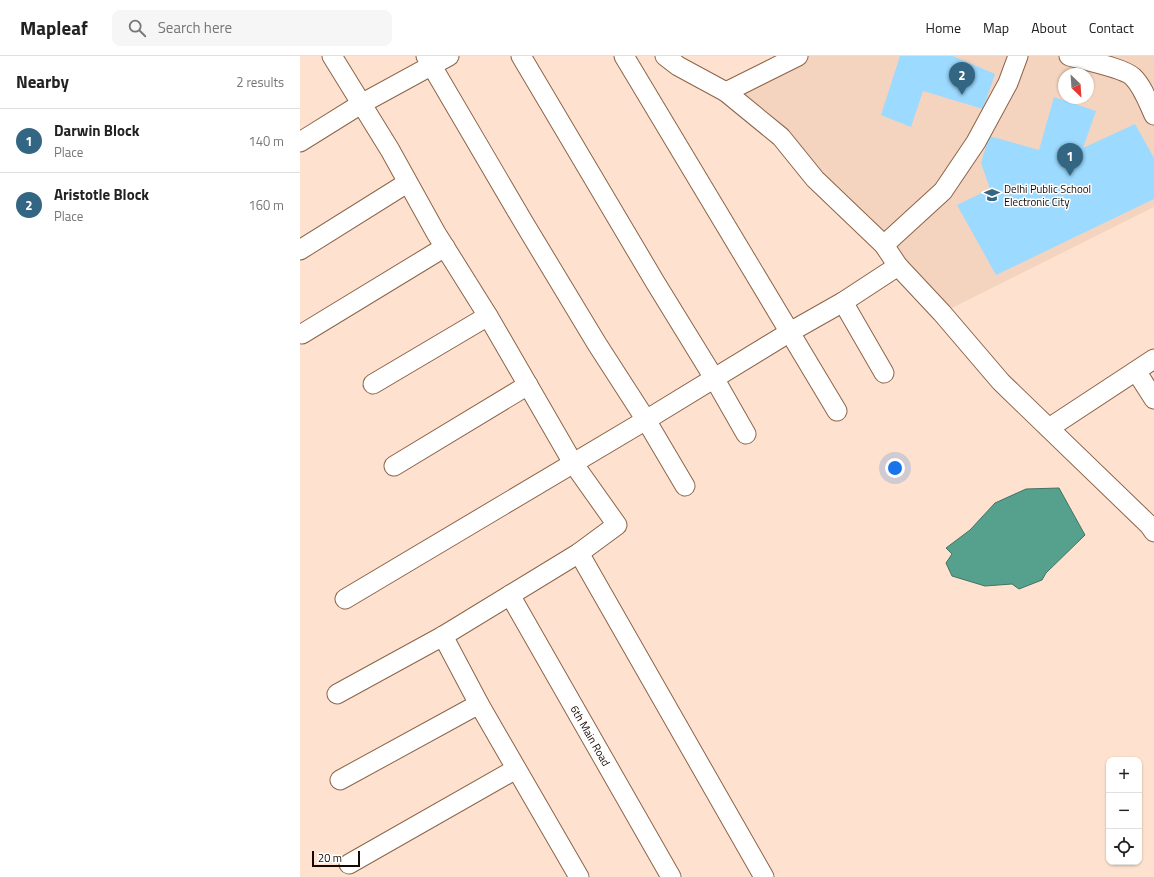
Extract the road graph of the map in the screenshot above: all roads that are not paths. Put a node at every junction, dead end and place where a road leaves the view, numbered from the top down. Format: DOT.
graph roads {
  1 [pos="332,56"];
  2 [pos="449,56"];
  3 [pos="521,56"];
  4 [pos="624,56"];
  5 [pos="665,56"];
  6 [pos="798,56"];
  7 [pos="1018,56"];
  8 [pos="1069,56"];
  9 [pos="429,61"];
  10 [pos="726,92"];
  11 [pos="361,104"];
  12 [pos="1154,115"];
  13 [pos="300,142"];
  14 [pos="407,183"];
  15 [pos="884,245"];
  16 [pos="445,247"];
  17 [pos="300,250"];
  18 [pos="898,266"];
  19 [pos="843,302"];
  20 [pos="488,316"];
  21 [pos="790,332"];
  22 [pos="302,334"];
  23 [pos="1154,359"];
  24 [pos="1136,371"];
  25 [pos="884,373"];
  26 [pos="714,378"];
  27 [pos="373,384"];
  28 [pos="528,385"];
  29 [pos="1154,399"];
  30 [pos="837,411"];
  31 [pos="646,420"];
  32 [pos="1049,428"];
  33 [pos="746,434"];
  34 [pos="573,463"];
  35 [pos="394,466"];
  36 [pos="685,486"];
  37 [pos="1154,532"];
  38 [pos="579,552"];
  39 [pos="510,595"];
  40 [pos="346,599"];
  41 [pos="443,636"];
  42 [pos="337,694"];
  43 [pos="479,704"];
  44 [pos="516,769"];
  45 [pos="340,780"];
  46 [pos="349,864"];
  47 [pos="579,877"];
  48 [pos="670,877"];
  49 [pos="764,877"];
  1 -- 11 [label="street"];
  2 -- 9 [label="street"];
  3 -- 26 [label="street"];
  4 -- 21 [label="street"];
  5 -- 10 [label="street"];
  6 -- 10 [label="street"];
  7 -- 15 [label="street"];
  8 -- 12 [label="street"];
  9 -- 11 [label="street"];
  9 -- 31 [label="street"];
  10 -- 15 [label="street"];
  11 -- 13 [label="street"];
  11 -- 14 [label="street"];
  14 -- 16 [label="street"];
  14 -- 17 [label="street"];
  15 -- 18 [label="street"];
  16 -- 20 [label="street"];
  16 -- 22 [label="street"];
  18 -- 19 [label="street"];
  18 -- 32 [label="street"];
  19 -- 21 [label="street"];
  19 -- 25 [label="street"];
  20 -- 27 [label="street"];
  20 -- 28 [label="street"];
  21 -- 26 [label="street"];
  21 -- 30 [label="street"];
  23 -- 24 [label="street"];
  24 -- 29 [label="street"];
  24 -- 32 [label="street"];
  26 -- 31 [label="street"];
  26 -- 33 [label="street"];
  28 -- 34 [label="street"];
  28 -- 35 [label="street"];
  31 -- 34 [label="street"];
  31 -- 36 [label="street"];
  32 -- 37 [label="street"];
  34 -- 38 [label="street"];
  34 -- 40 [label="street"];
  38 -- 39 [label="street"];
  38 -- 49 [label="street"];
  39 -- 41 [label="street"];
  39 -- 48 [label="street, 6th Main Road"];
  41 -- 42 [label="street"];
  41 -- 43 [label="street"];
  43 -- 44 [label="street"];
  43 -- 45 [label="street"];
  44 -- 46 [label="street"];
  44 -- 47 [label="street"];
}
